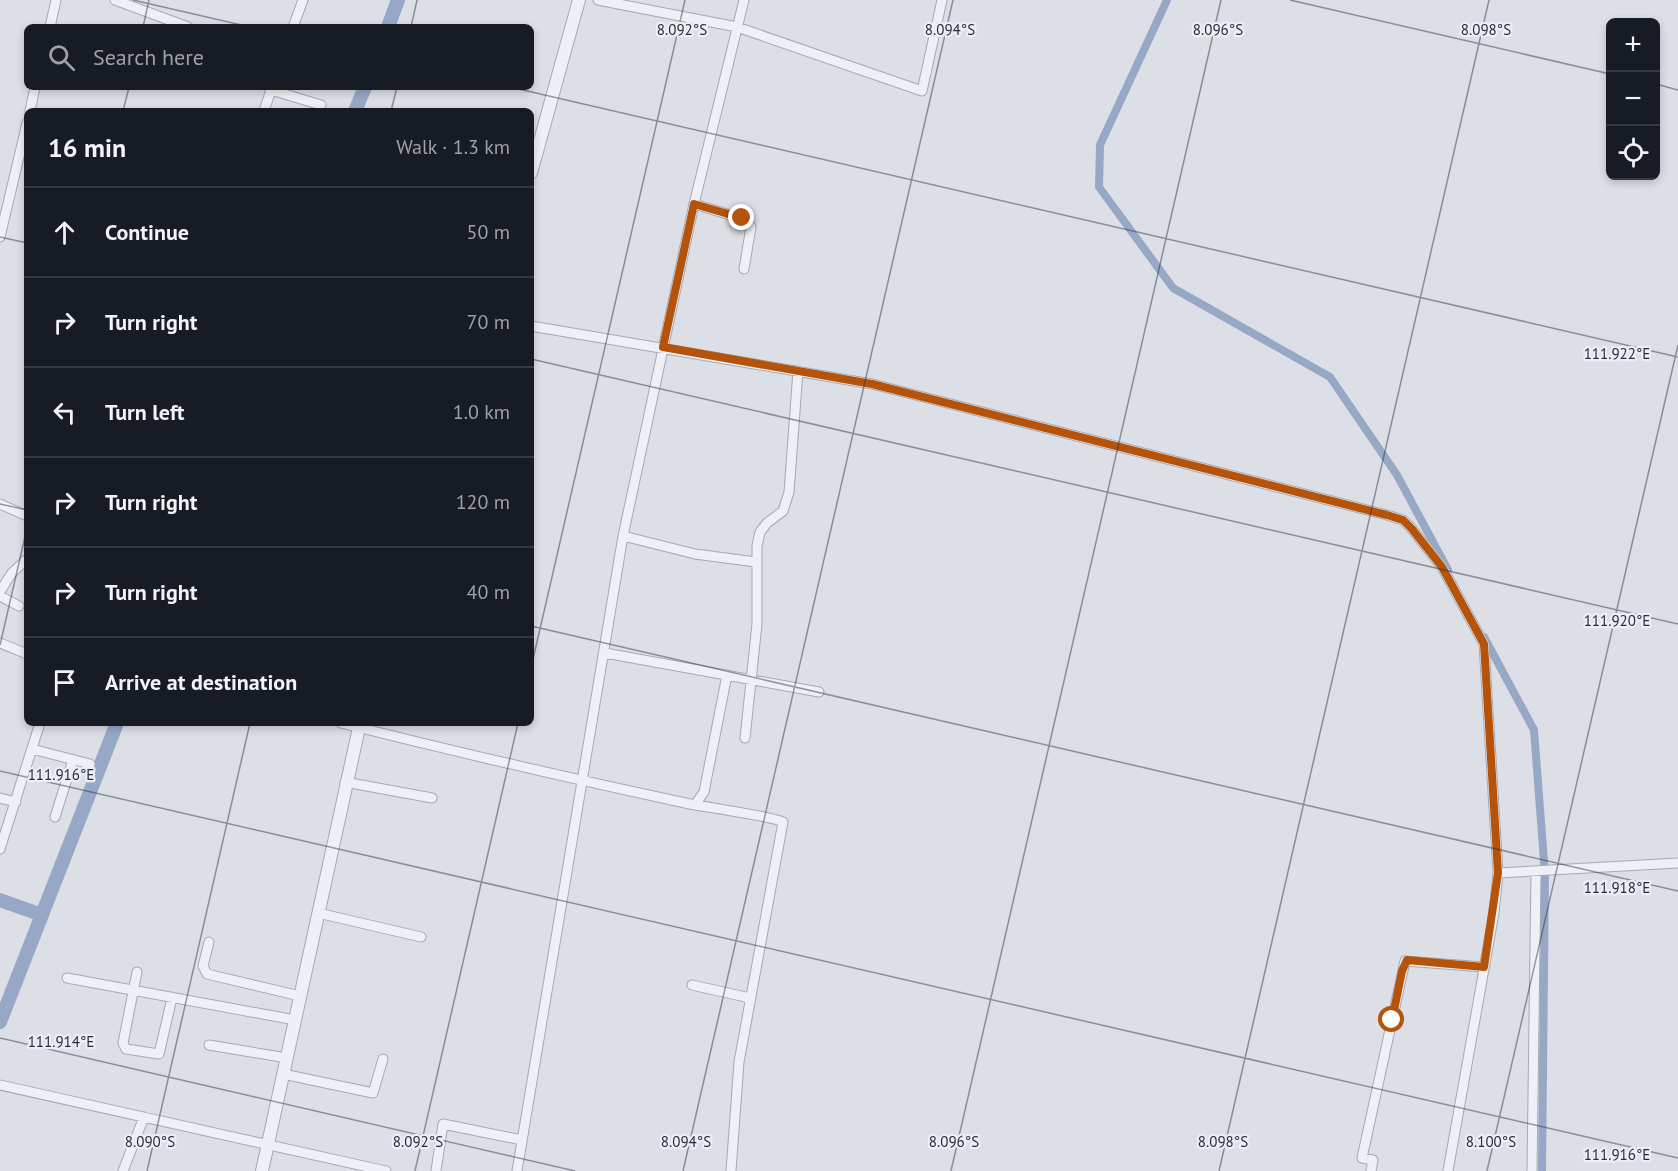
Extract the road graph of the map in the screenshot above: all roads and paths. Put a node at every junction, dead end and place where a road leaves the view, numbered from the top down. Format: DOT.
graph roads {
  1 [pos="56,0"];
  2 [pos="115,0"];
  3 [pos="303,0"];
  4 [pos="579,0"];
  5 [pos="598,0"];
  6 [pos="744,0"];
  7 [pos="942,0"];
  8 [pos="51,24"];
  9 [pos="180,24"];
  10 [pos="294,24"];
  11 [pos="737,27"];
  12 [pos="35,90"];
  13 [pos="270,90"];
  14 [pos="277,90"];
  15 [pos="321,105"];
  16 [pos="31,108"];
  17 [pos="265,108"];
  18 [pos="24,136"];
  19 [pos="534,162"];
  20 [pos="694,204"];
  21 [pos="0,237"];
  22 [pos="744,268"];
  23 [pos="534,326"];
  24 [pos="663,347"];
  25 [pos="798,371"];
  26 [pos="0,504"];
  27 [pos="24,515"];
  28 [pos="623,536"];
  29 [pos="756,561"];
  30 [pos="24,562"];
  31 [pos="0,594"];
  32 [pos="19,606"];
  33 [pos="0,643"];
  34 [pos="24,653"];
  35 [pos="605,653"];
  36 [pos="727,675"];
  37 [pos="751,679"];
  38 [pos="819,692"];
  39 [pos="39,726"];
  40 [pos="359,726"];
  41 [pos="363,726"];
  42 [pos="745,738"];
  43 [pos="32,749"];
  44 [pos="73,760"];
  45 [pos="90,764"];
  46 [pos="582,781"];
  47 [pos="345,782"];
  48 [pos="0,798"];
  49 [pos="432,798"];
  50 [pos="16,802"];
  51 [pos="694,805"];
  52 [pos="55,817"];
  53 [pos="0,849"];
  54 [pos="1678,863"];
  55 [pos="1537,872"];
  56 [pos="1498,873"];
  57 [pos="318,913"];
  58 [pos="421,937"];
  59 [pos="209,942"];
  60 [pos="1484,967"];
  61 [pos="136,972"];
  62 [pos="67,978"];
  63 [pos="692,985"];
  64 [pos="133,991"];
  65 [pos="300,996"];
  66 [pos="172,998"];
  67 [pos="750,998"];
  68 [pos="295,1020"];
  69 [pos="209,1045"];
  70 [pos="287,1058"];
  71 [pos="382,1059"];
  72 [pos="283,1074"];
  73 [pos="0,1084"];
  74 [pos="144,1117"];
  75 [pos="522,1140"];
  76 [pos="268,1146"];
  77 [pos="123,1171"];
  78 [pos="262,1171"];
  79 [pos="386,1171"];
  80 [pos="436,1171"];
  81 [pos="517,1171"];
  82 [pos="731,1171"];
  83 [pos="1371,1171"];
  84 [pos="1448,1171"];
  85 [pos="1532,1171"];
  1 -- 8 [label="street"];
  2 -- 9 [label="street"];
  3 -- 10 [label="street"];
  4 -- 19 [label="street"];
  5 -- 11 [label="street"];
  6 -- 11 [label="street"];
  7 -- 11 [label="street"];
  11 -- 20 [label="street"];
  12 -- 16 [label="street"];
  13 -- 17 [label="street"];
  14 -- 15 [label="street"];
  18 -- 21 [label="street"];
  20 -- 22 [label="street"];
  20 -- 24 [label="street"];
  23 -- 24 [label="street"];
  24 -- 25 [label="street"];
  24 -- 28 [label="street"];
  25 -- 29 [label="street"];
  25 -- 56 [label="street"];
  26 -- 27 [label="street"];
  28 -- 29 [label="street"];
  28 -- 35 [label="street"];
  29 -- 37 [label="street"];
  30 -- 31 [label="street"];
  31 -- 32 [label="street"];
  33 -- 34 [label="street"];
  35 -- 36 [label="street"];
  35 -- 46 [label="street"];
  36 -- 37 [label="street"];
  36 -- 51 [label="street"];
  37 -- 38 [label="street"];
  37 -- 42 [label="street"];
  39 -- 43 [label="street"];
  40 -- 47 [label="street"];
  41 -- 46 [label="street"];
  43 -- 44 [label="street"];
  43 -- 50 [label="street"];
  44 -- 45 [label="street"];
  44 -- 52 [label="street"];
  46 -- 51 [label="street"];
  46 -- 75 [label="street"];
  47 -- 49 [label="street"];
  47 -- 57 [label="street"];
  48 -- 50 [label="street"];
  50 -- 53 [label="street"];
  51 -- 67 [label="street"];
  54 -- 55 [label="street"];
  55 -- 56 [label="street"];
  55 -- 85 [label="street"];
  56 -- 60 [label="street"];
  57 -- 58 [label="street"];
  57 -- 65 [label="street"];
  59 -- 65 [label="street"];
  60 -- 83 [label="street"];
  60 -- 84 [label="street"];
  61 -- 64 [label="street"];
  62 -- 64 [label="street"];
  63 -- 67 [label="street"];
  64 -- 66 [label="street"];
  64 -- 66 [label="street"];
  65 -- 68 [label="street"];
  66 -- 68 [label="street"];
  67 -- 82 [label="street"];
  68 -- 70 [label="street"];
  69 -- 70 [label="street"];
  70 -- 72 [label="street"];
  71 -- 72 [label="street"];
  72 -- 76 [label="street"];
  73 -- 74 [label="street"];
  74 -- 76 [label="street"];
  74 -- 77 [label="street"];
  75 -- 80 [label="street"];
  75 -- 81 [label="street"];
  76 -- 78 [label="street"];
  76 -- 79 [label="street"];
}
